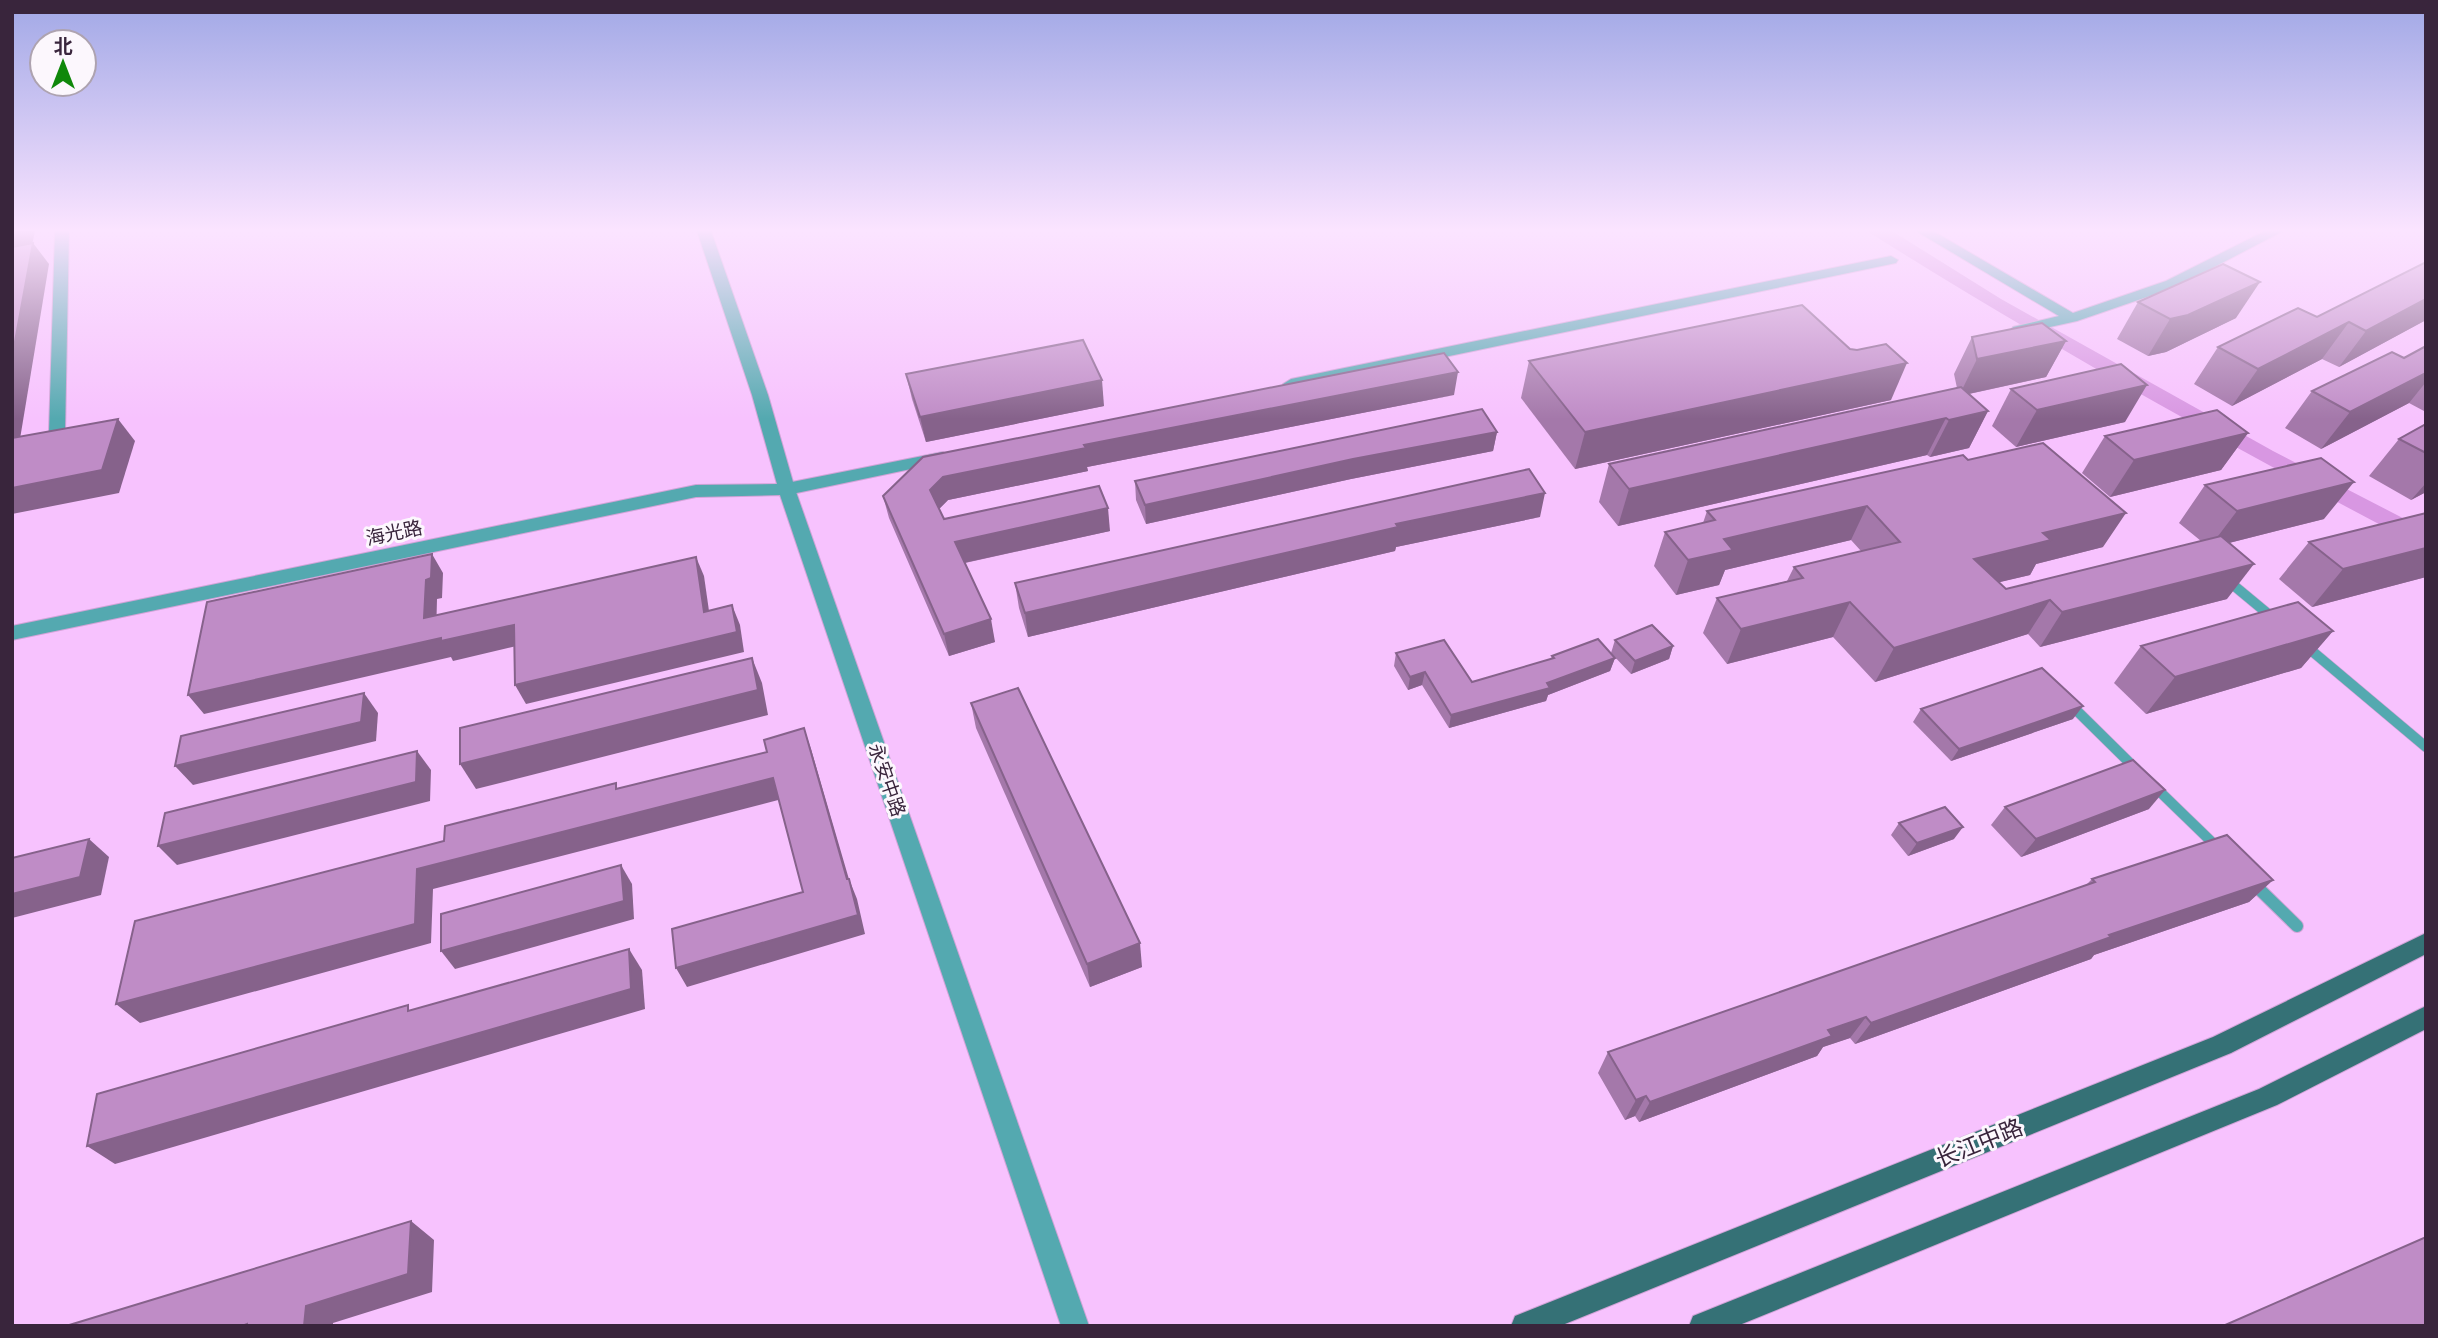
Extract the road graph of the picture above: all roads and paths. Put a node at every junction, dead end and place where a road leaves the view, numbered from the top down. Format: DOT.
graph roads {
  1 [pos="60,293"];
  2 [pos="725,293"];
  3 [pos="1729,293"];
  4 [pos="2024,293"];
  5 [pos="2143,293"];
  6 [pos="2067,319"];
  7 [pos="2011,332"];
  8 [pos="1280,386"];
  9 [pos="57,433"];
  10 [pos="965,452"];
  11 [pos="787,489"];
  12 [pos="2220,573"];
  13 [pos="2281,625"];
  14 [pos="12,633"];
  15 [pos="2302,643"];
  16 [pos="2064,698"];
  17 [pos="2426,747"];
  18 [pos="2229,859"];
  19 [pos="2239,869"];
  20 [pos="2297,926"];
  21 [pos="2426,943"];
  22 [pos="2426,1017"];
  23 [pos="1075,1326"];
  24 [pos="1525,1326"];
  25 [pos="1703,1326"];
  1 -- 9 [label="street"];
  2 -- 11 [label="street, 永安中路"];
  3 -- 8 [label="street"];
  4 -- 6 [label="street"];
  5 -- 6 [label="street"];
  6 -- 7 [label="street"];
  10 -- 11 [label="street, 海光路"];
  11 -- 14 [label="street, 海光路"];
  11 -- 23 [label="street, 永安中路"];
  12 -- 13 [label="lane"];
  15 -- 17 [label="lane"];
  16 -- 18 [label="lane"];
  19 -- 20 [label="lane"];
  21 -- 24 [label="main road, 长江中路"];
  22 -- 25 [label="main road"];
}
